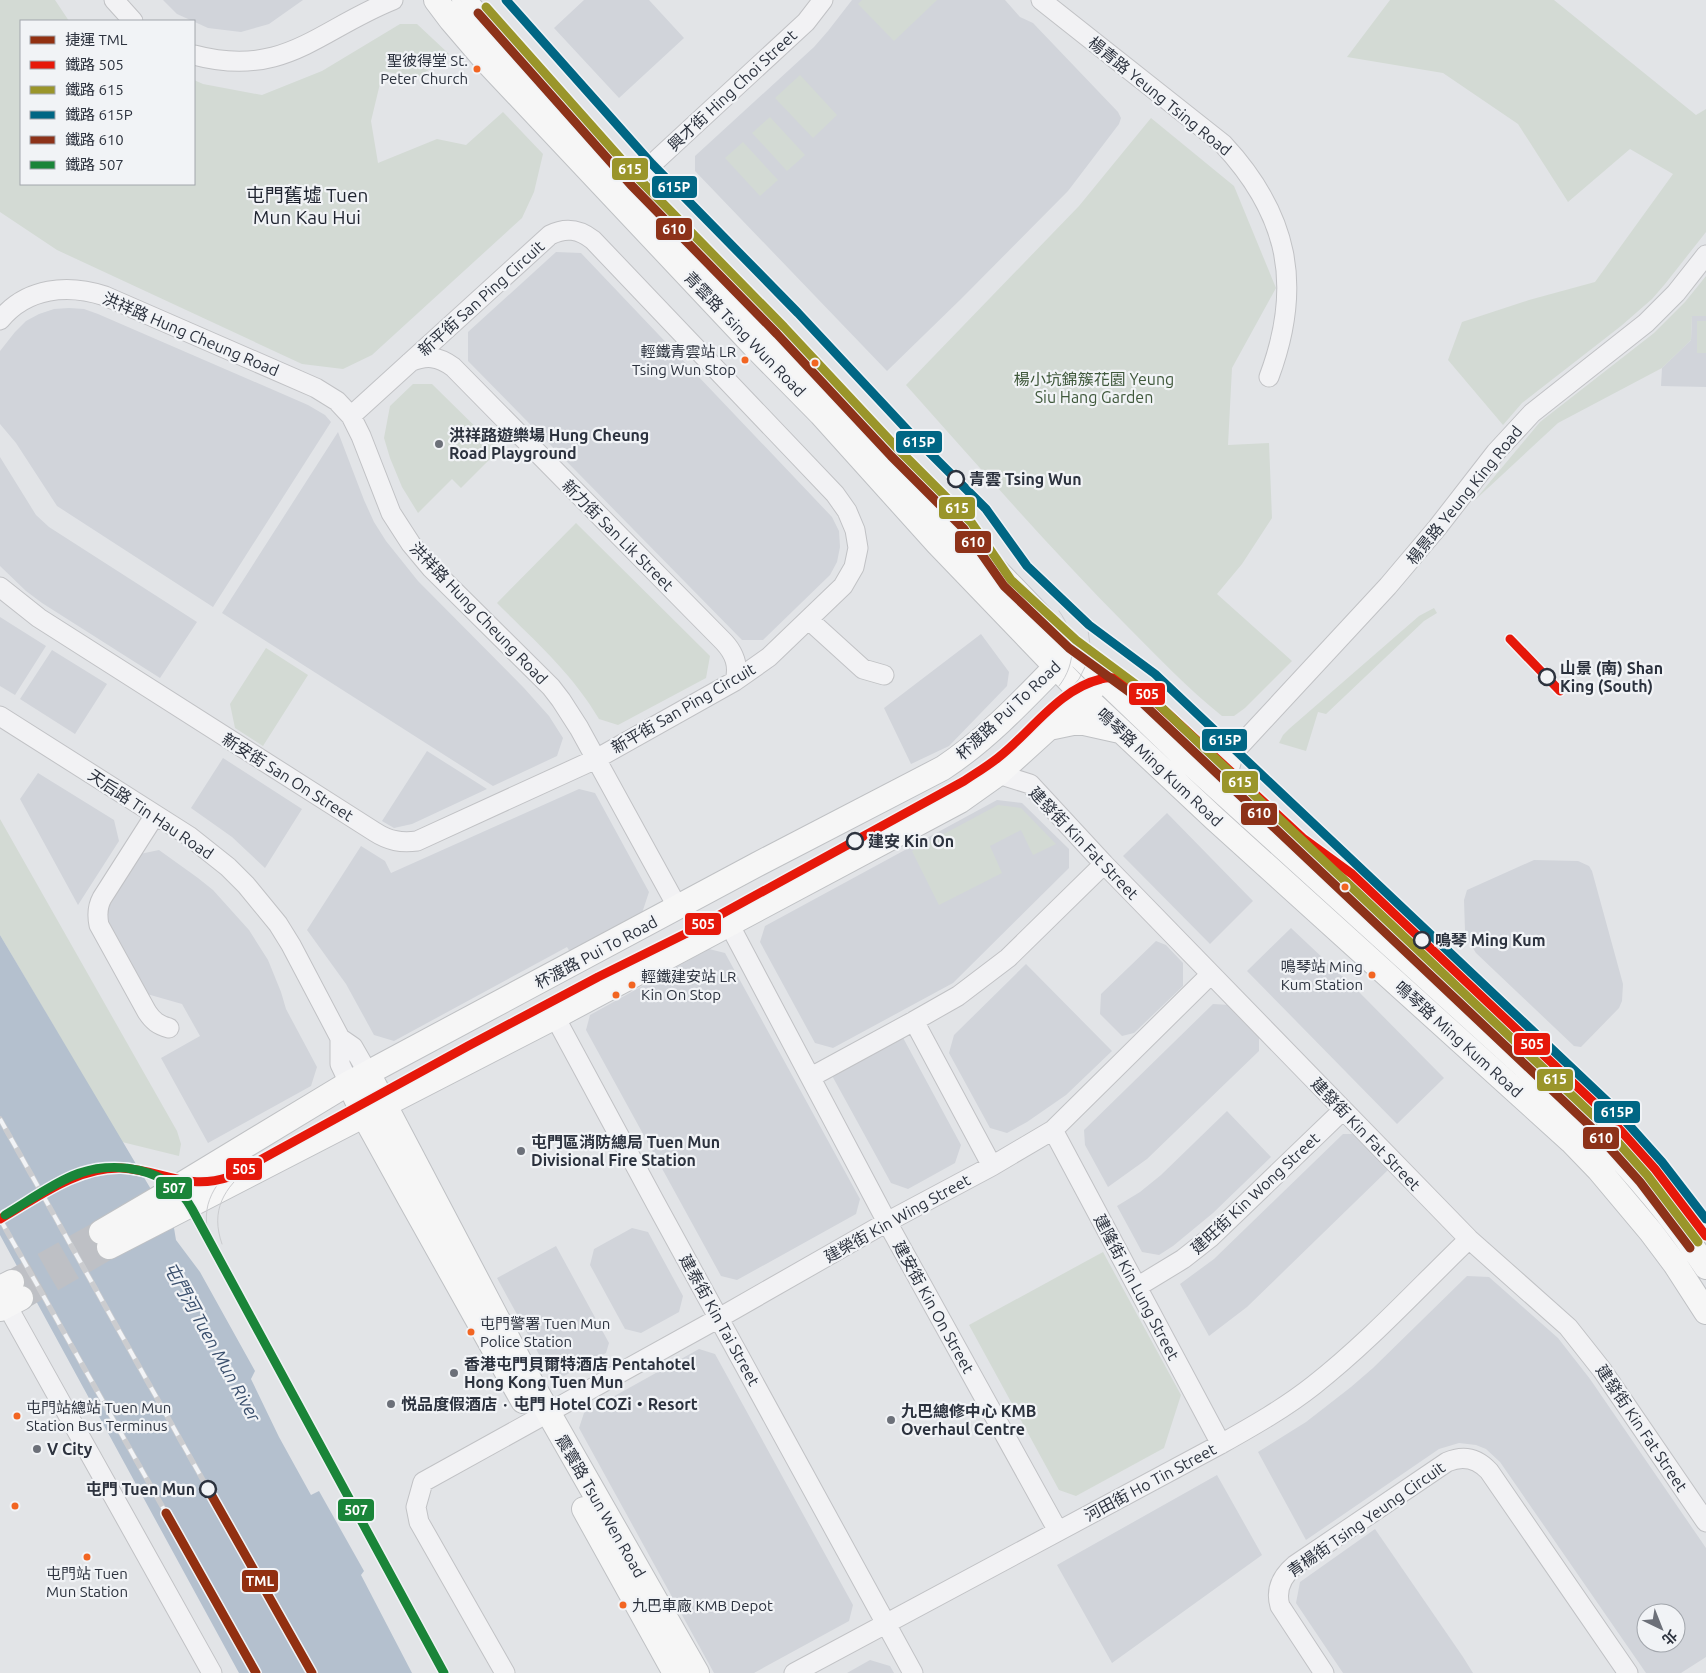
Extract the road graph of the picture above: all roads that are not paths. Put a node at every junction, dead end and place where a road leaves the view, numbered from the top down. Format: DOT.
graph roads {
  1 [pos="114,0"];
  2 [pos="393,0"];
  3 [pos="464,0"];
  4 [pos="823,0"];
  5 [pos="1041,0"];
  6 [pos="437,2"];
  7 [pos="377,4"];
  8 [pos="132,20"];
  9 [pos="195,55"];
  10 [pos="624,190"];
  11 [pos="1706,255"];
  12 [pos="0,320"];
  13 [pos="409,363"];
  14 [pos="1269,377"];
  15 [pos="351,416"];
  16 [pos="0,587"];
  17 [pos="809,620"];
  18 [pos="1073,650"];
  19 [pos="1057,666"];
  20 [pos="884,675"];
  21 [pos="1103,678"];
  22 [pos="734,681"];
  23 [pos="1084,696"];
  24 [pos="0,716"];
  25 [pos="1049,728"];
  26 [pos="1122,731"];
  27 [pos="1235,751"];
  28 [pos="1185,758"];
  29 [pos="596,759"];
  30 [pos="998,774"];
  31 [pos="1232,801"];
  32 [pos="155,815"];
  33 [pos="1104,864"];
  34 [pos="678,908"];
  35 [pos="729,924"];
  36 [pos="1211,974"];
  37 [pos="555,1017"];
  38 [pos="914,1021"];
  39 [pos="169,1028"];
  40 [pos="811,1077"];
  41 [pos="358,1078"];
  42 [pos="385,1105"];
  43 [pos="1343,1110"];
  44 [pos="364,1116"];
  45 [pos="1053,1130"];
  46 [pos="992,1166"];
  47 [pos="168,1205"];
  48 [pos="887,1222"];
  49 [pos="105,1239"];
  50 [pos="1470,1239"];
  51 [pos="1706,1267"];
  52 [pos="1137,1287"];
  53 [pos="7,1296"];
  54 [pos="1706,1312"];
  55 [pos="719,1318"];
  56 [pos="541,1416"];
  57 [pos="1221,1444"];
  58 [pos="1706,1522"];
  59 [pos="1058,1531"];
  60 [pos="885,1624"];
  61 [pos="212,1673"];
  62 [pos="505,1673"];
  63 [pos="675,1673"];
  64 [pos="697,1673"];
  65 [pos="794,1673"];
  66 [pos="913,1673"];
  67 [pos="1324,1673"];
  68 [pos="1628,1673"];
  1 -- 8 [label="street"];
  2 -- 7 [label="street"];
  3 -- 10 [label="main road, 青雲路 Tsing Wun Road"];
  4 -- 10 [label="street, 興才街 Hing Choi Street"];
  5 -- 14 [label="street, 楊青路 Yeung Tsing Road"];
  6 -- 10 [label="main road, 青雲路 Tsing Wun Road"];
  7 -- 9 [label="street"];
  10 -- 18 [label="main road, 青雲路 Tsing Wun Road"];
  10 -- 19 [label="main road, 青雲路 Tsing Wun Road"];
  11 -- 27 [label="street, 楊景路 Yeung King Road"];
  12 -- 15 [label="street, 洪祥路 Hung Cheung Road"];
  13 -- 15 [label="street, 新平街 San Ping Circuit"];
  13 -- 17 [label="street, 新平街 San Ping Circuit"];
  13 -- 22 [label="street, 新力街 San Lik Street"];
  15 -- 29 [label="street, 洪祥路 Hung Cheung Road"];
  16 -- 29 [label="street, 新安街 San On Street"];
  17 -- 20 [label="street"];
  17 -- 22 [label="street, 新平街 San Ping Circuit"];
  18 -- 19 [label="main road, 杯渡路 Pui To Road"];
  18 -- 21 [label="main road, 鳴琴路 Ming Kum Road"];
  19 -- 23 [label="main road, 鳴琴路 Ming Kum Road"];
  19 -- 34 [label="main road, 杯渡路 Pui To Road"];
  21 -- 23 [label="main road, 杯渡路 Pui To Road"];
  21 -- 28 [label="main road, 鳴琴路 Ming Kum Road"];
  22 -- 29 [label="street, 新平街 San Ping Circuit"];
  23 -- 25 [label="main road, 杯渡路 Pui To Road"];
  23 -- 26 [label="main road, 鳴琴路 Ming Kum Road"];
  24 -- 32 [label="street, 天后路 Tin Hau Road"];
  25 -- 26 [label="main road"];
  25 -- 30 [label="main road, 杯渡路 Pui To Road"];
  26 -- 54 [label="main road, 鳴琴路 Ming Kum Road"];
  27 -- 28 [label="street, 楊景路 Yeung King Road"];
  27 -- 31 [label="street, 楊景路 Yeung King Road"];
  28 -- 31 [label="main road, 鳴琴路 Ming Kum Road"];
  29 -- 34 [label="street, 洪祥路 Hung Cheung Road"];
  30 -- 33 [label="street, 建發街 Kin Fat Street"];
  30 -- 35 [label="main road, 杯渡路 Pui To Road"];
  31 -- 51 [label="main road, 鳴琴路 Ming Kum Road"];
  32 -- 39 [label="street"];
  32 -- 41 [label="street, 天后路 Tin Hau Road"];
  33 -- 36 [label="street, 建發街 Kin Fat Street"];
  33 -- 38 [label="street"];
  34 -- 41 [label="main road, 杯渡路 Pui To Road"];
  35 -- 37 [label="main road, 杯渡路 Pui To Road"];
  35 -- 40 [label="street, 建安街 Kin On Street"];
  36 -- 43 [label="street, 建發街 Kin Fat Street"];
  36 -- 45 [label="street, 建榮街 Kin Wing Street"];
  37 -- 42 [label="main road, 杯渡路 Pui To Road"];
  37 -- 55 [label="street, 建泰街 Kin Tai Street"];
  38 -- 40 [label="street"];
  38 -- 46 [label="street"];
  40 -- 48 [label="street, 建安街 Kin On Street"];
  41 -- 42 [label="main road, 震寰路 Tsun Wen Road"];
  41 -- 44 [label="main road, 震寰路 Tsun Wen Road"];
  41 -- 47 [label="main road, 杯渡路 Pui To Road"];
  42 -- 44 [label="main road, 杯渡路 Pui To Road"];
  42 -- 56 [label="main road, 震寰路 Tsun Wen Road"];
  43 -- 50 [label="street, 建發街 Kin Fat Street"];
  43 -- 52 [label="street, 建旺街 Kin Wong Street"];
  44 -- 47 [label="main road, 杯渡路 Pui To Road"];
  44 -- 56 [label="main road, 震寰路 Tsun Wen Road"];
  45 -- 46 [label="street, 建榮街 Kin Wing Street"];
  45 -- 52 [label="street, 建隆街 Kin Lung Street"];
  46 -- 48 [label="street, 建榮街 Kin Wing Street"];
  47 -- 49 [label="main road, 杯渡路 Pui To Road"];
  48 -- 55 [label="street, 建榮街 Kin Wing Street"];
  48 -- 59 [label="street, 建安街 Kin On Street"];
  50 -- 57 [label="street, 河田街 Ho Tin Street"];
  50 -- 58 [label="street, 建發街 Kin Fat Street"];
  52 -- 57 [label="street, 建隆街 Kin Lung Street"];
  53 -- 61 [label="street"];
  55 -- 56 [label="street, 建榮街 Kin Wing Street"];
  55 -- 60 [label="street, 建泰街 Kin Tai Street"];
  56 -- 62 [label="street, 建榮街 Kin Wing Street"];
  56 -- 63 [label="main road, 震寰路 Tsun Wen Road"];
  56 -- 64 [label="main road, 震寰路 Tsun Wen Road"];
  57 -- 59 [label="street, 河田街 Ho Tin Street"];
  59 -- 60 [label="street, 河田街 Ho Tin Street"];
  60 -- 65 [label="street, 河田街 Ho Tin Street"];
  60 -- 66 [label="street, 建泰街 Kin Tai Street"];
  67 -- 68 [label="street, 青楊街 Tsing Yeung Circuit"];
}
